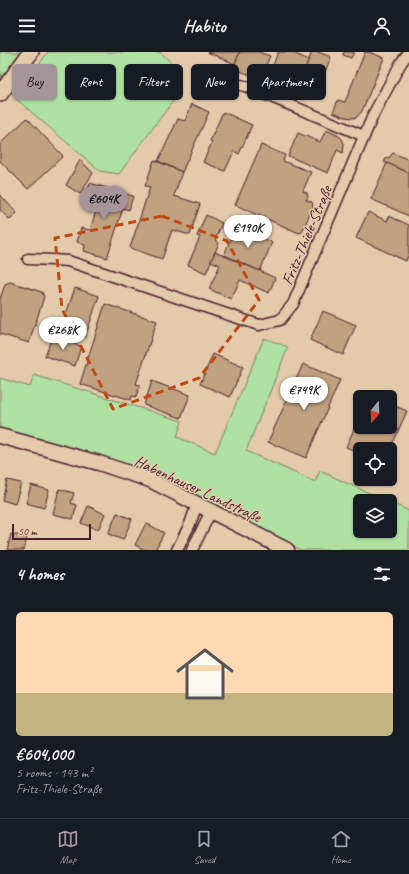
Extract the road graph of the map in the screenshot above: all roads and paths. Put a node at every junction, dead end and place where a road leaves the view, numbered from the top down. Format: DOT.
graph roads {
  1 [pos="32,52"];
  2 [pos="409,52"];
  3 [pos="239,85"];
  4 [pos="0,94"];
  5 [pos="364,136"];
  6 [pos="28,259"];
  7 [pos="0,436"];
  8 [pos="198,504"];
  9 [pos="211,511"];
  10 [pos="177,550"];
  11 [pos="192,550"];
  12 [pos="287,550"];
  1 -- 4 [label="main road"];
  2 -- 5 [label="street, Fritz-Thiele-Straße"];
  3 -- 5 [label="street"];
  5 -- 6 [label="street, Fritz-Thiele-Straße"];
  7 -- 8 [label="street, Habenhauser Landstraße"];
  8 -- 9 [label="street, Habenhauser Landstraße"];
  8 -- 10 [label="street"];
  9 -- 11 [label="street"];
  9 -- 12 [label="street, Habenhauser Landstraße"];
}
